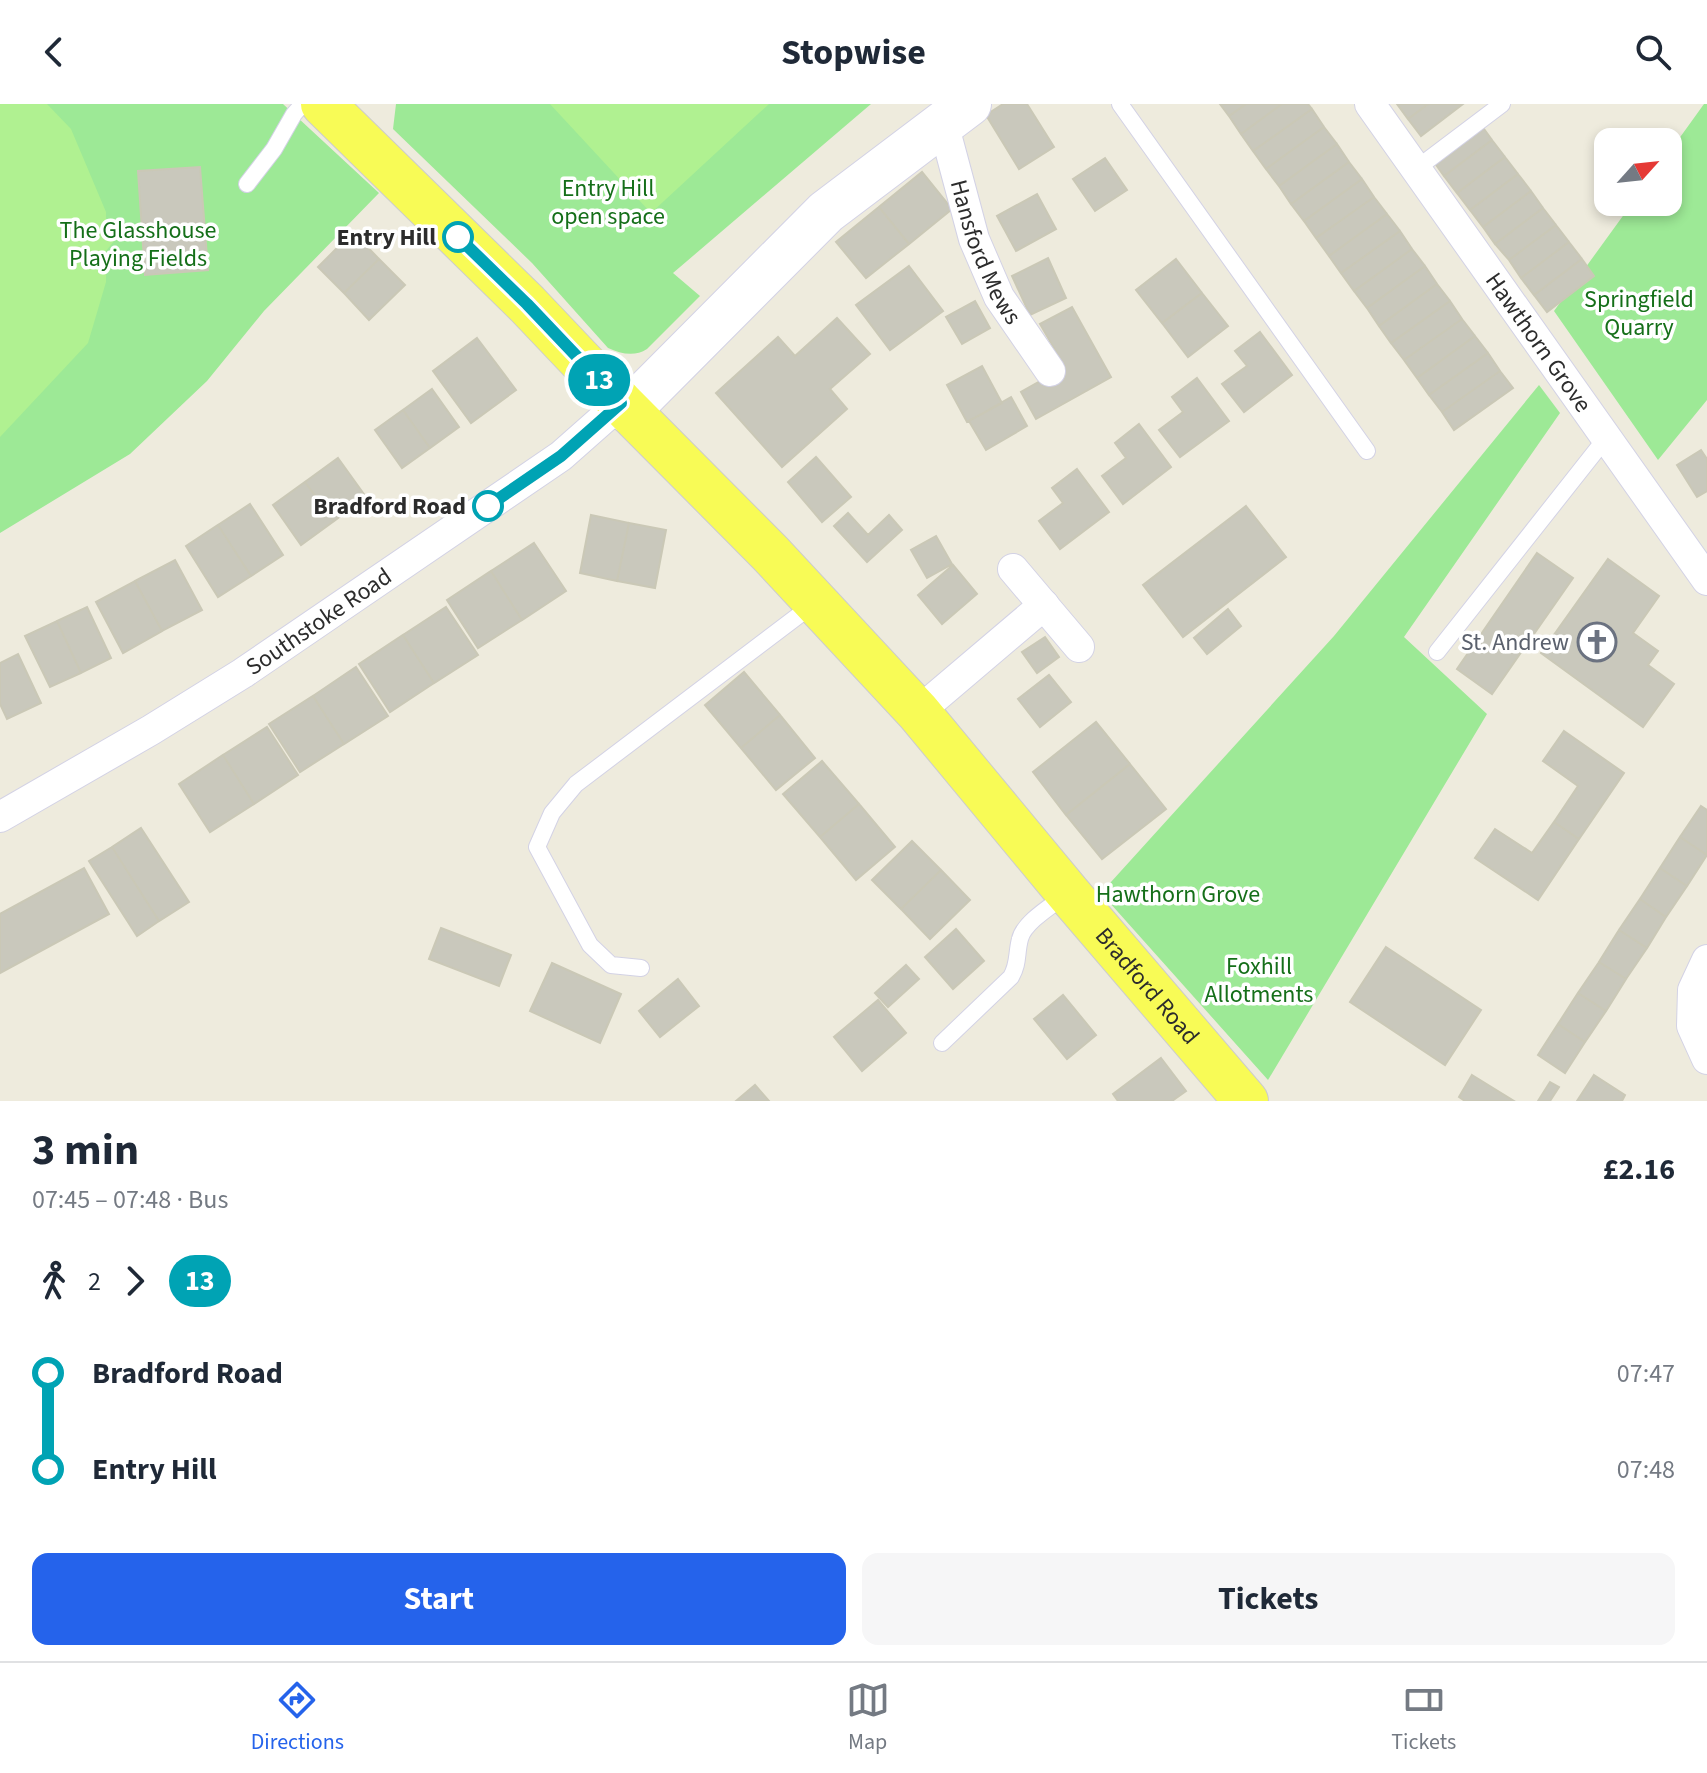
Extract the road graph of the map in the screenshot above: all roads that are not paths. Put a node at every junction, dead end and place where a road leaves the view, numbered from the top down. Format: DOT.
graph roads {
  1 [pos="303,104"];
  2 [pos="323,104"];
  3 [pos="1120,104"];
  4 [pos="1370,104"];
  5 [pos="1502,104"];
  6 [pos="956,114"];
  7 [pos="1416,169"];
  8 [pos="247,184"];
  9 [pos="1050,371"];
  10 [pos="624,407"];
  11 [pos="1606,438"];
  12 [pos="1367,451"];
  13 [pos="1013,569"];
  14 [pos="1707,580"];
  15 [pos="816,602"];
  16 [pos="1044,605"];
  17 [pos="1079,647"];
  18 [pos="1437,652"];
  19 [pos="918,712"];
  20 [pos="0,817"];
  21 [pos="1068,893"];
  22 [pos="1707,960"];
  23 [pos="641,968"];
  24 [pos="942,1043"];
  25 [pos="1707,1059"];
  26 [pos="1246,1101"];
  1 -- 8 [label="lane"];
  2 -- 10 [label="main road, Bradford Road"];
  3 -- 12 [label="lane"];
  4 -- 7 [label="street, Hawthorn Grove"];
  5 -- 7 [label="lane"];
  6 -- 9 [label="street, Hansford Mews"];
  6 -- 10 [label="street"];
  7 -- 11 [label="street, Hawthorn Grove"];
  10 -- 15 [label="main road, Bradford Road"];
  10 -- 20 [label="street, Southstoke Road"];
  11 -- 14 [label="street, Hawthorn Grove"];
  11 -- 18 [label="lane"];
  13 -- 16 [label="street"];
  15 -- 19 [label="main road, Bradford Road"];
  15 -- 23 [label="lane"];
  16 -- 17 [label="street"];
  16 -- 19 [label="street"];
  19 -- 21 [label="main road, Bradford Road"];
  21 -- 24 [label="lane"];
  21 -- 26 [label="main road, Bradford Road"];
  22 -- 25 [label="street"];
}
